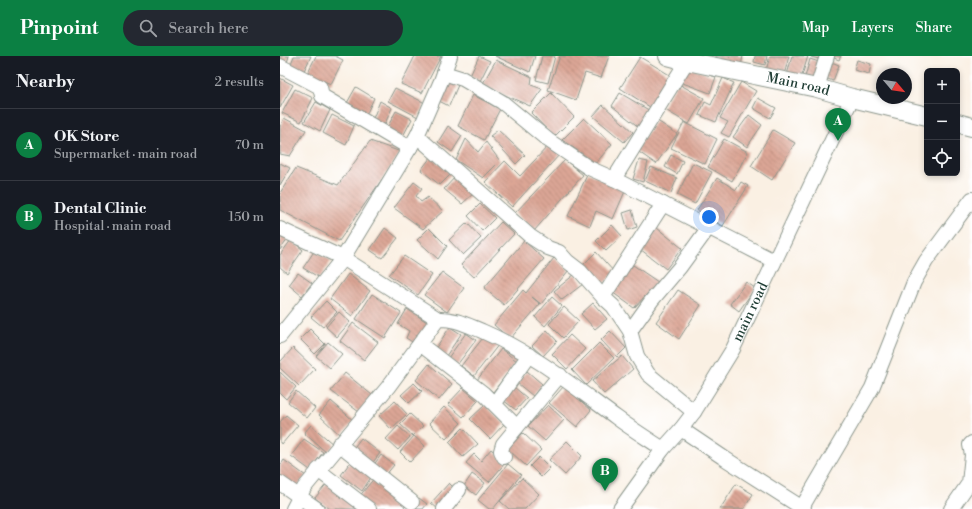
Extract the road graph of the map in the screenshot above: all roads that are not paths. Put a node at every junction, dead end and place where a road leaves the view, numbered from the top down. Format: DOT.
graph roads {
  1 [pos="450,56"];
  2 [pos="668,56"];
  3 [pos="827,56"];
  4 [pos="688,59"];
  5 [pos="280,66"];
  6 [pos="444,73"];
  7 [pos="817,88"];
  8 [pos="852,98"];
  9 [pos="924,115"];
  10 [pos="960,124"];
  11 [pos="972,127"];
  12 [pos="417,136"];
  13 [pos="410,148"];
  14 [pos="614,179"];
  15 [pos="972,199"];
  16 [pos="663,204"];
  17 [pos="709,228"];
  18 [pos="280,229"];
  19 [pos="343,258"];
  20 [pos="774,261"];
  21 [pos="603,297"];
  22 [pos="438,319"];
  23 [pos="630,331"];
  24 [pos="280,336"];
  25 [pos="420,344"];
  26 [pos="529,355"];
  27 [pos="560,375"];
  28 [pos="495,403"];
  29 [pos="694,412"];
  30 [pos="517,427"];
  31 [pos="681,429"];
  32 [pos="972,443"];
  33 [pos="339,444"];
  34 [pos="663,449"];
  35 [pos="504,457"];
  36 [pos="318,470"];
  37 [pos="280,484"];
  38 [pos="970,484"];
  39 [pos="460,490"];
  40 [pos="300,496"];
  41 [pos="412,502"];
  42 [pos="802,508"];
  43 [pos="293,509"];
  44 [pos="318,509"];
  45 [pos="368,509"];
  46 [pos="444,509"];
  47 [pos="620,509"];
  48 [pos="950,509"];
  1 -- 6 [label="street"];
  2 -- 4 [label="street, Main road"];
  3 -- 7 [label="street"];
  4 -- 7 [label="street, Main road"];
  4 -- 14 [label="street"];
  5 -- 13 [label="street"];
  6 -- 12 [label="street"];
  6 -- 14 [label="street"];
  7 -- 8 [label="street, Main road"];
  8 -- 9 [label="street, Main road"];
  8 -- 20 [label="street, main road"];
  10 -- 11 [label="street"];
  12 -- 13 [label="street"];
  12 -- 21 [label="street"];
  13 -- 19 [label="street"];
  14 -- 16 [label="street"];
  15 -- 42 [label="street"];
  16 -- 17 [label="street"];
  16 -- 21 [label="street"];
  17 -- 20 [label="street"];
  17 -- 23 [label="street"];
  18 -- 19 [label="street"];
  19 -- 22 [label="street"];
  19 -- 24 [label="street"];
  20 -- 29 [label="street, main road"];
  21 -- 23 [label="street"];
  22 -- 25 [label="street"];
  22 -- 26 [label="street"];
  23 -- 29 [label="street"];
  25 -- 28 [label="street"];
  25 -- 33 [label="street"];
  26 -- 27 [label="street"];
  26 -- 28 [label="street"];
  27 -- 30 [label="street"];
  27 -- 34 [label="street"];
  28 -- 30 [label="street"];
  29 -- 31 [label="street, main road"];
  30 -- 35 [label="street"];
  31 -- 34 [label="street, main road"];
  31 -- 42 [label="street"];
  32 -- 38 [label="street"];
  33 -- 36 [label="street"];
  33 -- 41 [label="street"];
  34 -- 47 [label="street, main road"];
  36 -- 40 [label="street"];
  36 -- 45 [label="street"];
  37 -- 40 [label="street"];
  38 -- 48 [label="street"];
  39 -- 46 [label="street"];
  40 -- 43 [label="street"];
  40 -- 44 [label="street"];
}
